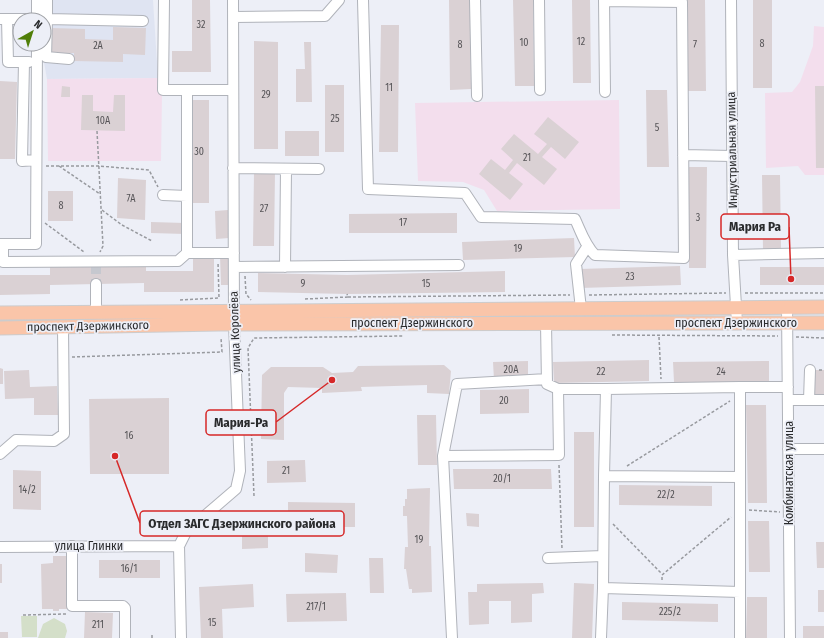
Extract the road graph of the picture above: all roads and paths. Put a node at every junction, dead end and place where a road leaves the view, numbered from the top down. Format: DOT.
graph roads {
  1 [pos="37,0"];
  2 [pos="47,0"];
  3 [pos="164,0"];
  4 [pos="233,0"];
  5 [pos="339,0"];
  6 [pos="363,0"];
  7 [pos="475,0"];
  8 [pos="539,0"];
  9 [pos="604,0"];
  10 [pos="731,0"];
  11 [pos="39,12"];
  12 [pos="43,12"];
  13 [pos="234,17"];
  14 [pos="3,19"];
  15 [pos="52,19"];
  16 [pos="143,21"];
  17 [pos="37,52"];
  18 [pos="45,52"];
  19 [pos="69,59"];
  20 [pos="24,62"];
  21 [pos="37,62"];
  22 [pos="187,90"];
  23 [pos="234,90"];
  24 [pos="540,90"];
  25 [pos="605,92"];
  26 [pos="477,96"];
  27 [pos="97,131"];
  28 [pos="683,155"];
  29 [pos="732,156"];
  30 [pos="36,163"];
  31 [pos="59,166"];
  32 [pos="98,166"];
  33 [pos="233,168"];
  34 [pos="286,169"];
  35 [pos="319,169"];
  36 [pos="101,195"];
  37 [pos="163,195"];
  38 [pos="187,196"];
  39 [pos="102,210"];
  40 [pos="36,216"];
  41 [pos="152,241"];
  42 [pos="1,244"];
  43 [pos="587,247"];
  44 [pos="234,252"];
  45 [pos="188,253"];
  46 [pos="218,253"];
  47 [pos="824,253"];
  48 [pos="734,255"];
  49 [pos="96,263"];
  50 [pos="459,265"];
  51 [pos="234,267"];
  52 [pos="245,267"];
  53 [pos="285,267"];
  54 [pos="96,284"];
  55 [pos="347,294"];
  56 [pos="219,298"];
  57 [pos="300,299"];
  58 [pos="252,301"];
  59 [pos="824,307"];
  60 [pos="787,308"];
  61 [pos="580,309"];
  62 [pos="736,309"];
  63 [pos="234,311"];
  64 [pos="96,312"];
  65 [pos="0,313"];
  66 [pos="546,323"];
  67 [pos="737,323"];
  68 [pos="824,323"];
  69 [pos="234,324"];
  70 [pos="63,327"];
  71 [pos="0,328"];
  72 [pos="788,330"];
  73 [pos="606,335"];
  74 [pos="404,336"];
  75 [pos="659,337"];
  76 [pos="222,338"];
  77 [pos="824,338"];
  78 [pos="63,357"];
  79 [pos="810,370"];
  80 [pos="547,379"];
  81 [pos="788,387"];
  82 [pos="662,388"];
  83 [pos="558,389"];
  84 [pos="606,389"];
  85 [pos="740,392"];
  86 [pos="789,400"];
  87 [pos="809,400"];
  88 [pos="824,400"];
  89 [pos="824,449"];
  90 [pos="788,450"];
  91 [pos="0,454"];
  92 [pos="559,455"];
  93 [pos="444,456"];
  94 [pos="608,476"];
  95 [pos="740,477"];
  96 [pos="254,496"];
  97 [pos="740,509"];
  98 [pos="789,512"];
  99 [pos="603,514"];
  100 [pos="72,546"];
  101 [pos="179,546"];
  102 [pos="0,547"];
  103 [pos="603,556"];
  104 [pos="562,557"];
  105 [pos="548,558"];
  106 [pos="662,575"];
  107 [pos="603,588"];
  108 [pos="662,590"];
  109 [pos="740,592"];
  110 [pos="69,606"];
  111 [pos="23,615"];
  112 [pos="152,634"];
  113 [pos="125,638"];
  114 [pos="152,638"];
  115 [pos="181,638"];
  116 [pos="452,638"];
  117 [pos="601,638"];
  118 [pos="740,638"];
  119 [pos="790,638"];
  1 -- 11 [label="street"];
  2 -- 12 [label="street"];
  3 -- 22 [label="street"];
  4 -- 13 [label="street, улица Королёва"];
  5 -- 13 [label="street"];
  6 -- 43 [label="street"];
  7 -- 26 [label="street"];
  8 -- 24 [label="street"];
  9 -- 25 [label="street"];
  9 -- 28 [label="street"];
  10 -- 29 [label="street, Индустриальная улица"];
  13 -- 23 [label="street, улица Королёва"];
  14 -- 20 [label="street"];
  15 -- 16 [label="street"];
  17 -- 21 [label="street"];
  18 -- 19 [label="street"];
  20 -- 21 [label="street"];
  20 -- 30 [label="street"];
  21 -- 30 [label="street"];
  22 -- 23 [label="street"];
  22 -- 38 [label="street"];
  23 -- 33 [label="street, улица Королёва"];
  27 -- 32 [label="path"];
  28 -- 29 [label="street"];
  28 -- 43 [label="street"];
  29 -- 48 [label="street, Индустриальная улица"];
  30 -- 31 [label="path"];
  30 -- 40 [label="street"];
  31 -- 32 [label="path"];
  31 -- 36 [label="path"];
  32 -- 36 [label="path"];
  32 -- 37 [label="path"];
  33 -- 34 [label="street"];
  33 -- 44 [label="street, улица Королёва"];
  34 -- 35 [label="street"];
  34 -- 53 [label="street"];
  36 -- 39 [label="path"];
  37 -- 38 [label="street"];
  38 -- 45 [label="street"];
  39 -- 41 [label="path"];
  39 -- 49 [label="path"];
  40 -- 42 [label="street"];
  40 -- 49 [label="path"];
  42 -- 49 [label="street"];
  43 -- 61 [label="street"];
  44 -- 46 [label="street"];
  44 -- 51 [label="street, улица Королёва"];
  45 -- 46 [label="street"];
  45 -- 49 [label="street"];
  46 -- 56 [label="path"];
  47 -- 48 [label="street"];
  48 -- 62 [label="street, Индустриальная улица"];
  50 -- 53 [label="street"];
  51 -- 52 [label="street"];
  51 -- 63 [label="street, улица Королёва"];
  52 -- 53 [label="street"];
  52 -- 58 [label="path"];
  54 -- 64 [label="street"];
  55 -- 57 [label="path"];
  59 -- 60 [label="main road, проспект Дзержинского"];
  60 -- 62 [label="main road, проспект Дзержинского"];
  60 -- 72 [label="street, Комбинатская улица"];
  61 -- 62 [label="main road, проспект Дзержинского"];
  61 -- 63 [label="main road, проспект Дзержинского"];
  62 -- 67 [label="street, Индустриальная улица"];
  63 -- 64 [label="main road, проспект Дзержинского"];
  63 -- 69 [label="street, улица Королёва"];
  64 -- 65 [label="main road, проспект Дзержинского"];
  66 -- 67 [label="main road, проспект Дзержинского"];
  66 -- 69 [label="main road, проспект Дзержинского"];
  66 -- 80 [label="street"];
  67 -- 72 [label="main road, проспект Дзержинского"];
  68 -- 72 [label="main road, проспект Дзержинского"];
  69 -- 70 [label="main road, проспект Дзержинского"];
  69 -- 101 [label="street, улица Королёва"];
  70 -- 71 [label="main road, проспект Дзержинского"];
  70 -- 78 [label="street"];
  72 -- 75 [label="path"];
  72 -- 77 [label="path"];
  72 -- 81 [label="street, Комбинатская улица"];
  73 -- 75 [label="path"];
  74 -- 96 [label="path"];
  75 -- 82 [label="path"];
  76 -- 78 [label="path"];
  78 -- 91 [label="street"];
  79 -- 87 [label="street"];
  80 -- 83 [label="street"];
  80 -- 93 [label="street"];
  81 -- 85 [label="street"];
  81 -- 86 [label="street, Комбинатская улица"];
  82 -- 84 [label="street"];
  82 -- 85 [label="street"];
  83 -- 84 [label="street"];
  83 -- 92 [label="street"];
  84 -- 94 [label="street"];
  85 -- 94 [label="path"];
  85 -- 95 [label="street"];
  86 -- 87 [label="street"];
  86 -- 90 [label="street, Комбинатская улица"];
  87 -- 88 [label="street"];
  89 -- 90 [label="street"];
  90 -- 98 [label="street, Комбинатская улица"];
  92 -- 93 [label="street"];
  92 -- 104 [label="path"];
  93 -- 116 [label="street"];
  94 -- 95 [label="street"];
  94 -- 99 [label="street"];
  95 -- 97 [label="street"];
  97 -- 98 [label="path"];
  97 -- 106 [label="path"];
  97 -- 109 [label="street"];
  98 -- 119 [label="street, Комбинатская улица"];
  99 -- 103 [label="street"];
  99 -- 106 [label="path"];
  100 -- 101 [label="street, улица Глинки"];
  100 -- 102 [label="street, улица Глинки"];
  100 -- 110 [label="street"];
  101 -- 115 [label="street"];
  103 -- 104 [label="street"];
  103 -- 107 [label="street"];
  104 -- 105 [label="street"];
  106 -- 108 [label="path"];
  107 -- 108 [label="street"];
  107 -- 117 [label="street"];
  108 -- 109 [label="street"];
  109 -- 118 [label="street"];
  110 -- 111 [label="path"];
  110 -- 113 [label="street"];
  112 -- 114 [label="path"];
}
